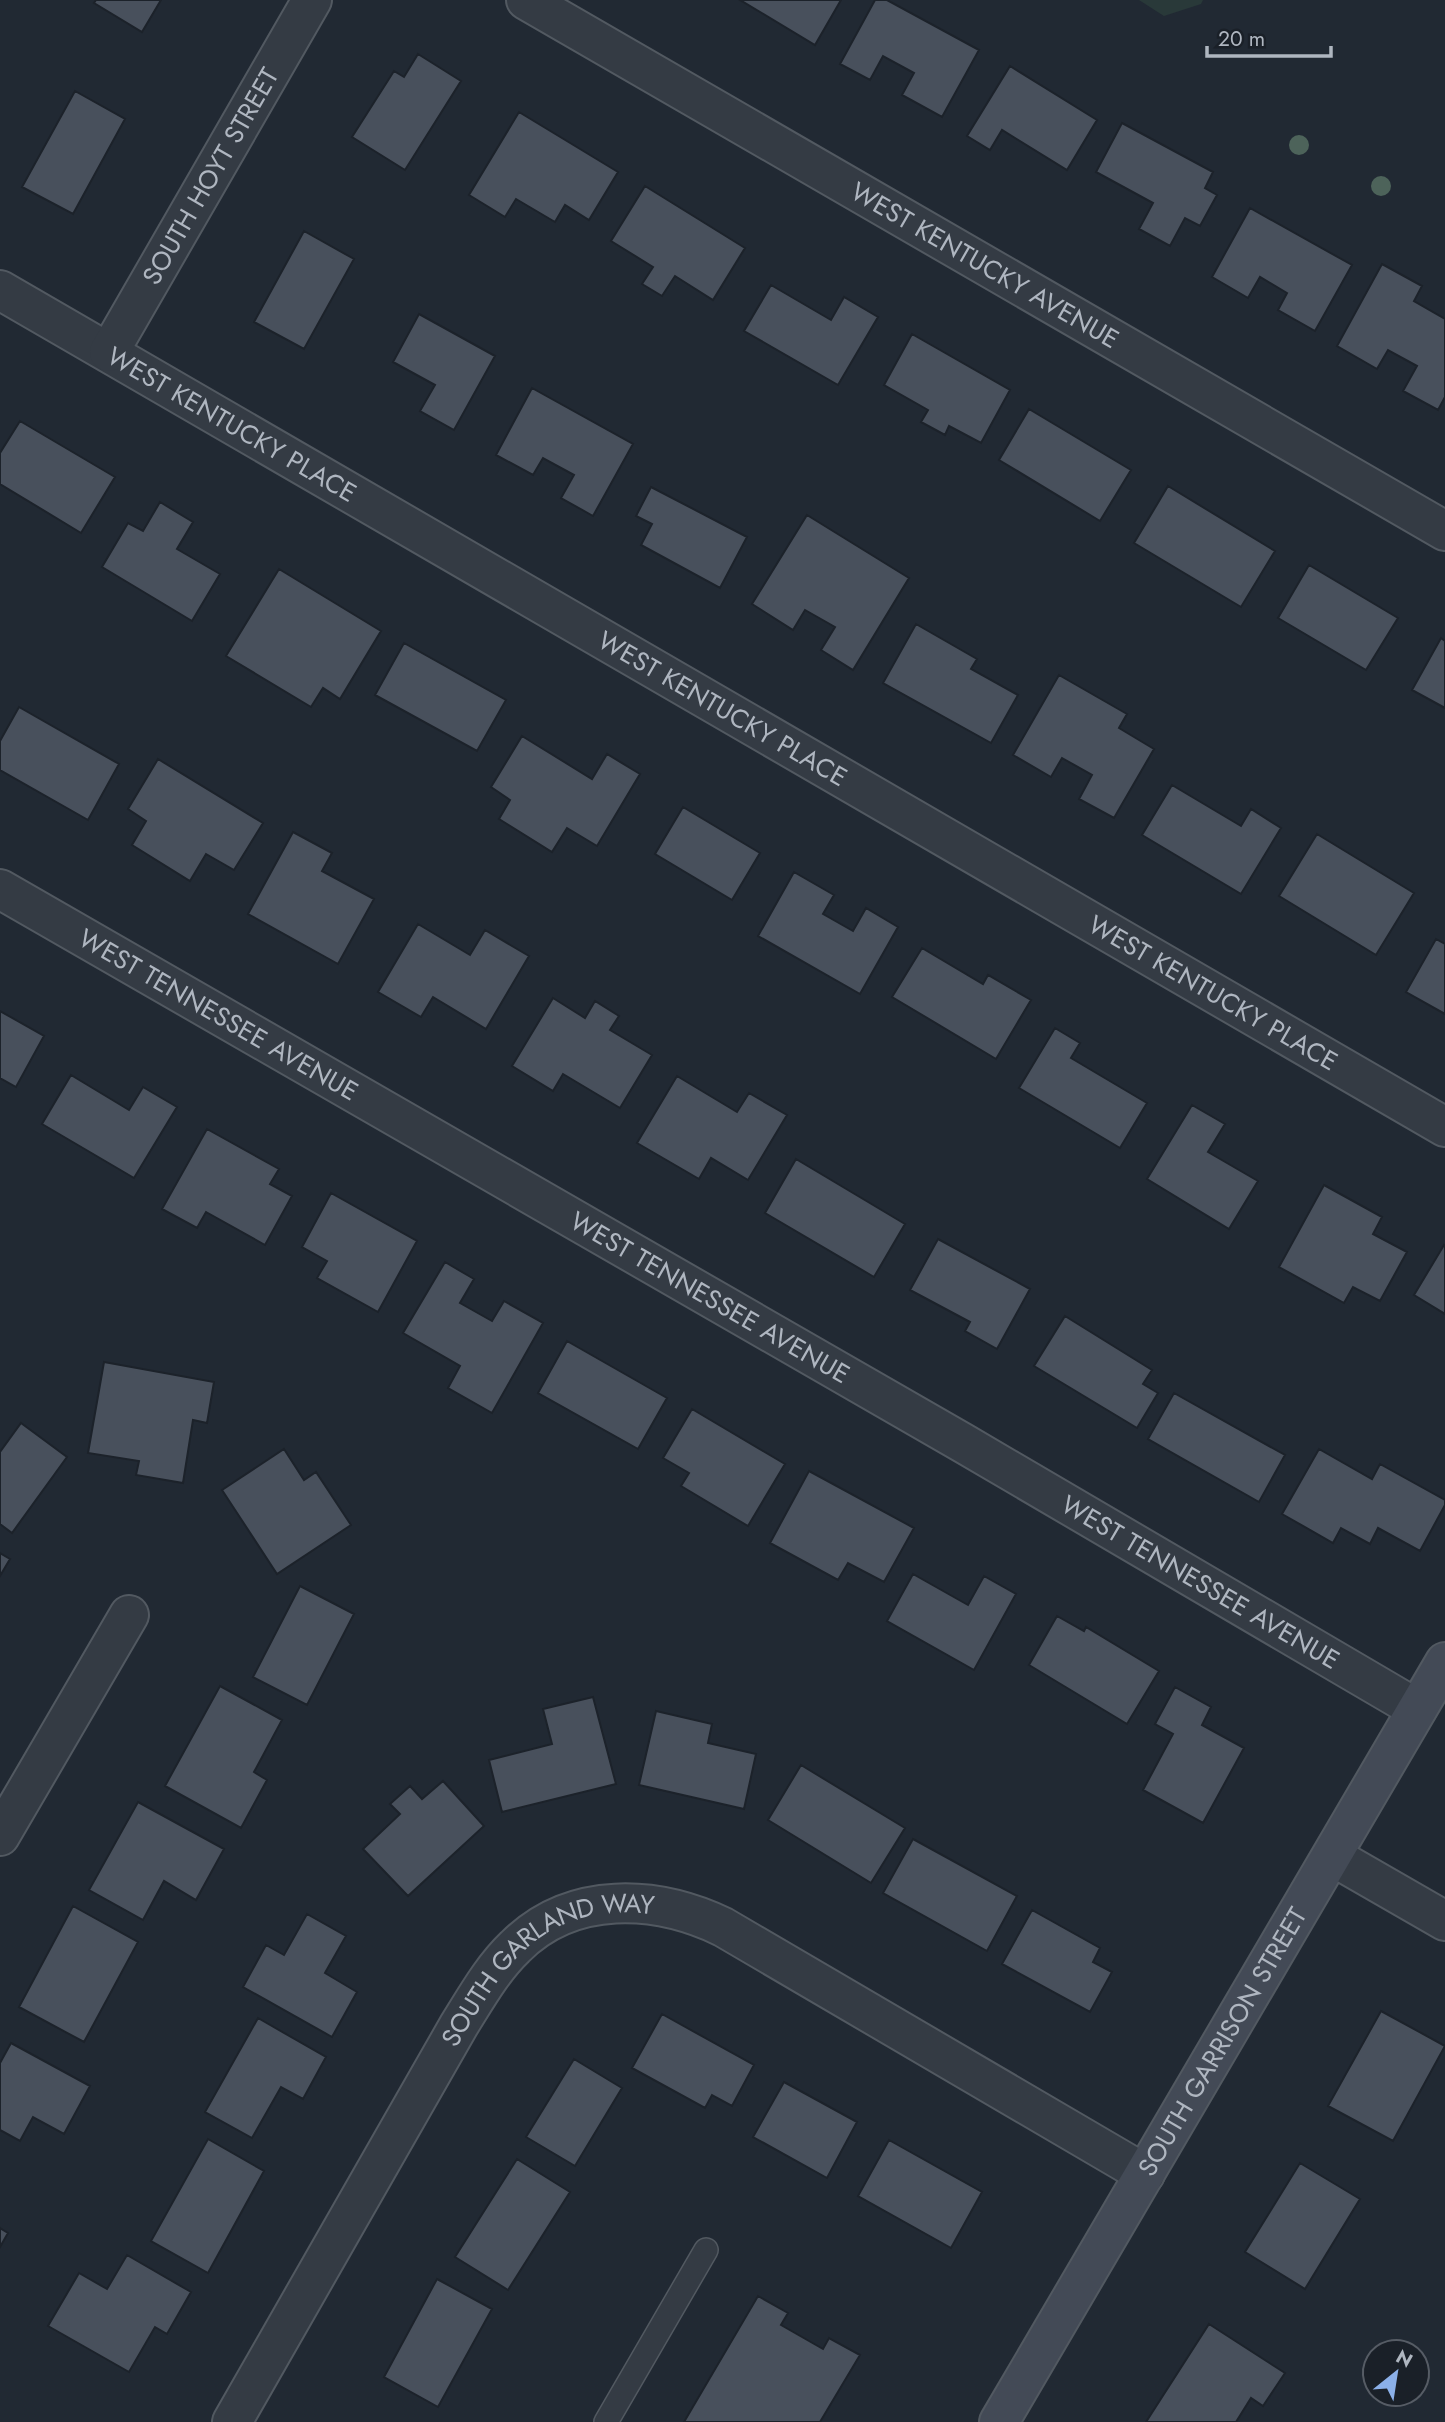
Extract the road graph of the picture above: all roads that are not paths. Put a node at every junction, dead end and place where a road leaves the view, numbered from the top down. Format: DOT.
graph roads {
  1 [pos="312,0"];
  2 [pos="526,0"];
  3 [pos="0,290"];
  4 [pos="109,352"];
  5 [pos="1445,531"];
  6 [pos="0,889"];
  7 [pos="1445,1127"];
  8 [pos="129,1615"];
  9 [pos="1445,1662"];
  10 [pos="1417,1709"];
  11 [pos="0,1836"];
  12 [pos="1332,1856"];
  13 [pos="1445,1922"];
  14 [pos="1144,2174"];
  15 [pos="706,2250"];
  16 [pos="232,2422"];
  17 [pos="606,2422"];
  18 [pos="999,2422"];
  1 -- 4 [label="street, SOUTH HOYT STREET"];
  2 -- 5 [label="street, WEST KENTUCKY AVENUE"];
  3 -- 4 [label="street, WEST KENTUCKY PLACE"];
  4 -- 7 [label="street, WEST KENTUCKY PLACE"];
  6 -- 10 [label="street, WEST TENNESSEE AVENUE"];
  8 -- 11 [label="street"];
  9 -- 10 [label="main road, SOUTH GARRISON STREET"];
  10 -- 12 [label="main road, SOUTH GARRISON STREET"];
  12 -- 13 [label="street"];
  12 -- 14 [label="main road, SOUTH GARRISON STREET"];
  14 -- 16 [label="street, SOUTH GARLAND WAY"];
  14 -- 18 [label="main road, SOUTH GARRISON STREET"];
  15 -- 17 [label="lane"];
}
